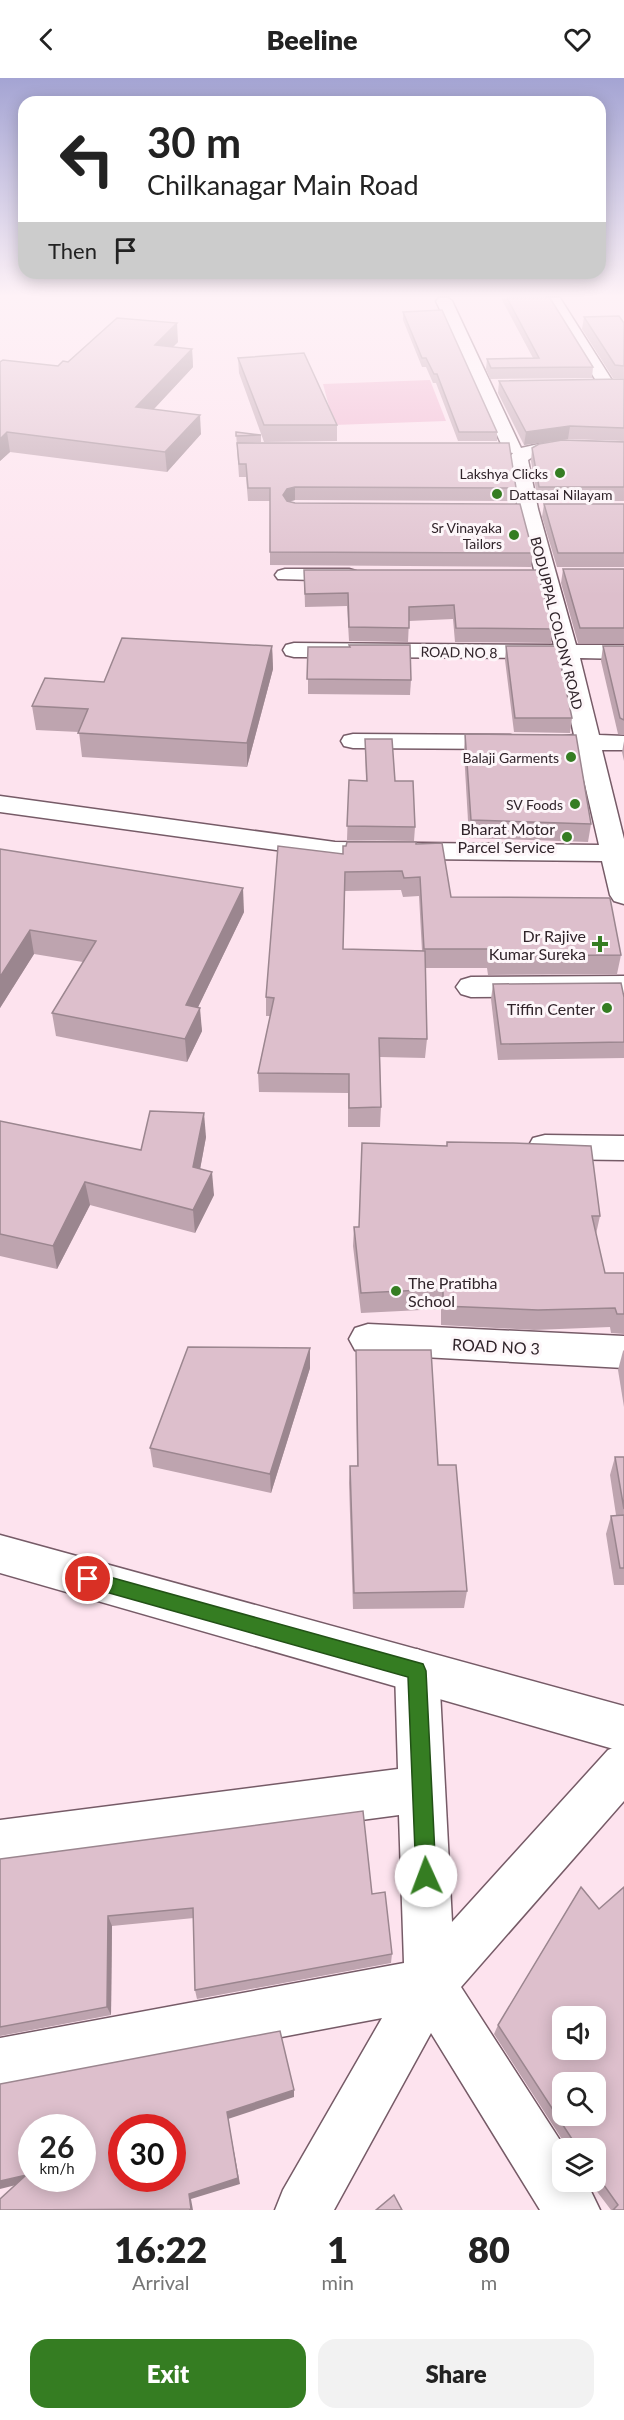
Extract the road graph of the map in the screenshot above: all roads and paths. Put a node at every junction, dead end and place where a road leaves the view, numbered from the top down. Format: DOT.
graph roads {
  1 [pos="490,397"];
  2 [pos="489,448"];
  3 [pos="624,448"];
  4 [pos="517,450"];
  5 [pos="505,509"];
  6 [pos="539,509"];
  7 [pos="285,574"];
  8 [pos="368,575"];
  9 [pos="521,575"];
  10 [pos="545,575"];
  11 [pos="567,575"];
  12 [pos="294,650"];
  13 [pos="624,652"];
  14 [pos="567,653"];
  15 [pos="352,741"];
  16 [pos="587,742"];
  17 [pos="624,743"];
  18 [pos="0,804"];
  19 [pos="619,853"];
  20 [pos="624,895"];
  21 [pos="624,986"];
  22 [pos="471,987"];
  23 [pos="517,1147"];
  24 [pos="624,1148"];
  25 [pos="368,1339"];
  26 [pos="624,1352"];
  27 [pos="0,1554"];
  28 [pos="417,1671"];
  29 [pos="624,1729"];
  30 [pos="620,1783"];
  31 [pos="423,1789"];
  32 [pos="0,1844"];
  33 [pos="430,1984"];
  34 [pos="0,2064"];
  35 [pos="303,2210"];
  36 [pos="572,2210"];
  1 -- 4 [label="street"];
  2 -- 4 [label="street"];
  3 -- 4 [label="street"];
  4 -- 6 [label="street, BODUPPAL COLONY ROAD"];
  5 -- 6 [label="street"];
  6 -- 10 [label="street, BODUPPAL COLONY ROAD"];
  7 -- 8 [label="street"];
  9 -- 10 [label="street"];
  10 -- 11 [label="street"];
  10 -- 14 [label="street, BODUPPAL COLONY ROAD"];
  12 -- 14 [label="street, ROAD NO 8"];
  13 -- 14 [label="street, ROAD NO 8"];
  14 -- 16 [label="street, BODUPPAL COLONY ROAD"];
  15 -- 16 [label="street"];
  16 -- 17 [label="street"];
  16 -- 19 [label="street, BODUPPAL COLONY ROAD"];
  18 -- 19 [label="street"];
  19 -- 20 [label="street, BODUPPAL COLONY ROAD"];
  21 -- 22 [label="street"];
  23 -- 24 [label="street"];
  25 -- 26 [label="street, ROAD NO 3"];
  27 -- 28 [label="street"];
  28 -- 29 [label="street"];
  28 -- 31 [label="street"];
  30 -- 33 [label="street"];
  31 -- 32 [label="street"];
  31 -- 33 [label="street"];
  33 -- 34 [label="street"];
  33 -- 35 [label="street"];
  33 -- 36 [label="street"];
}
